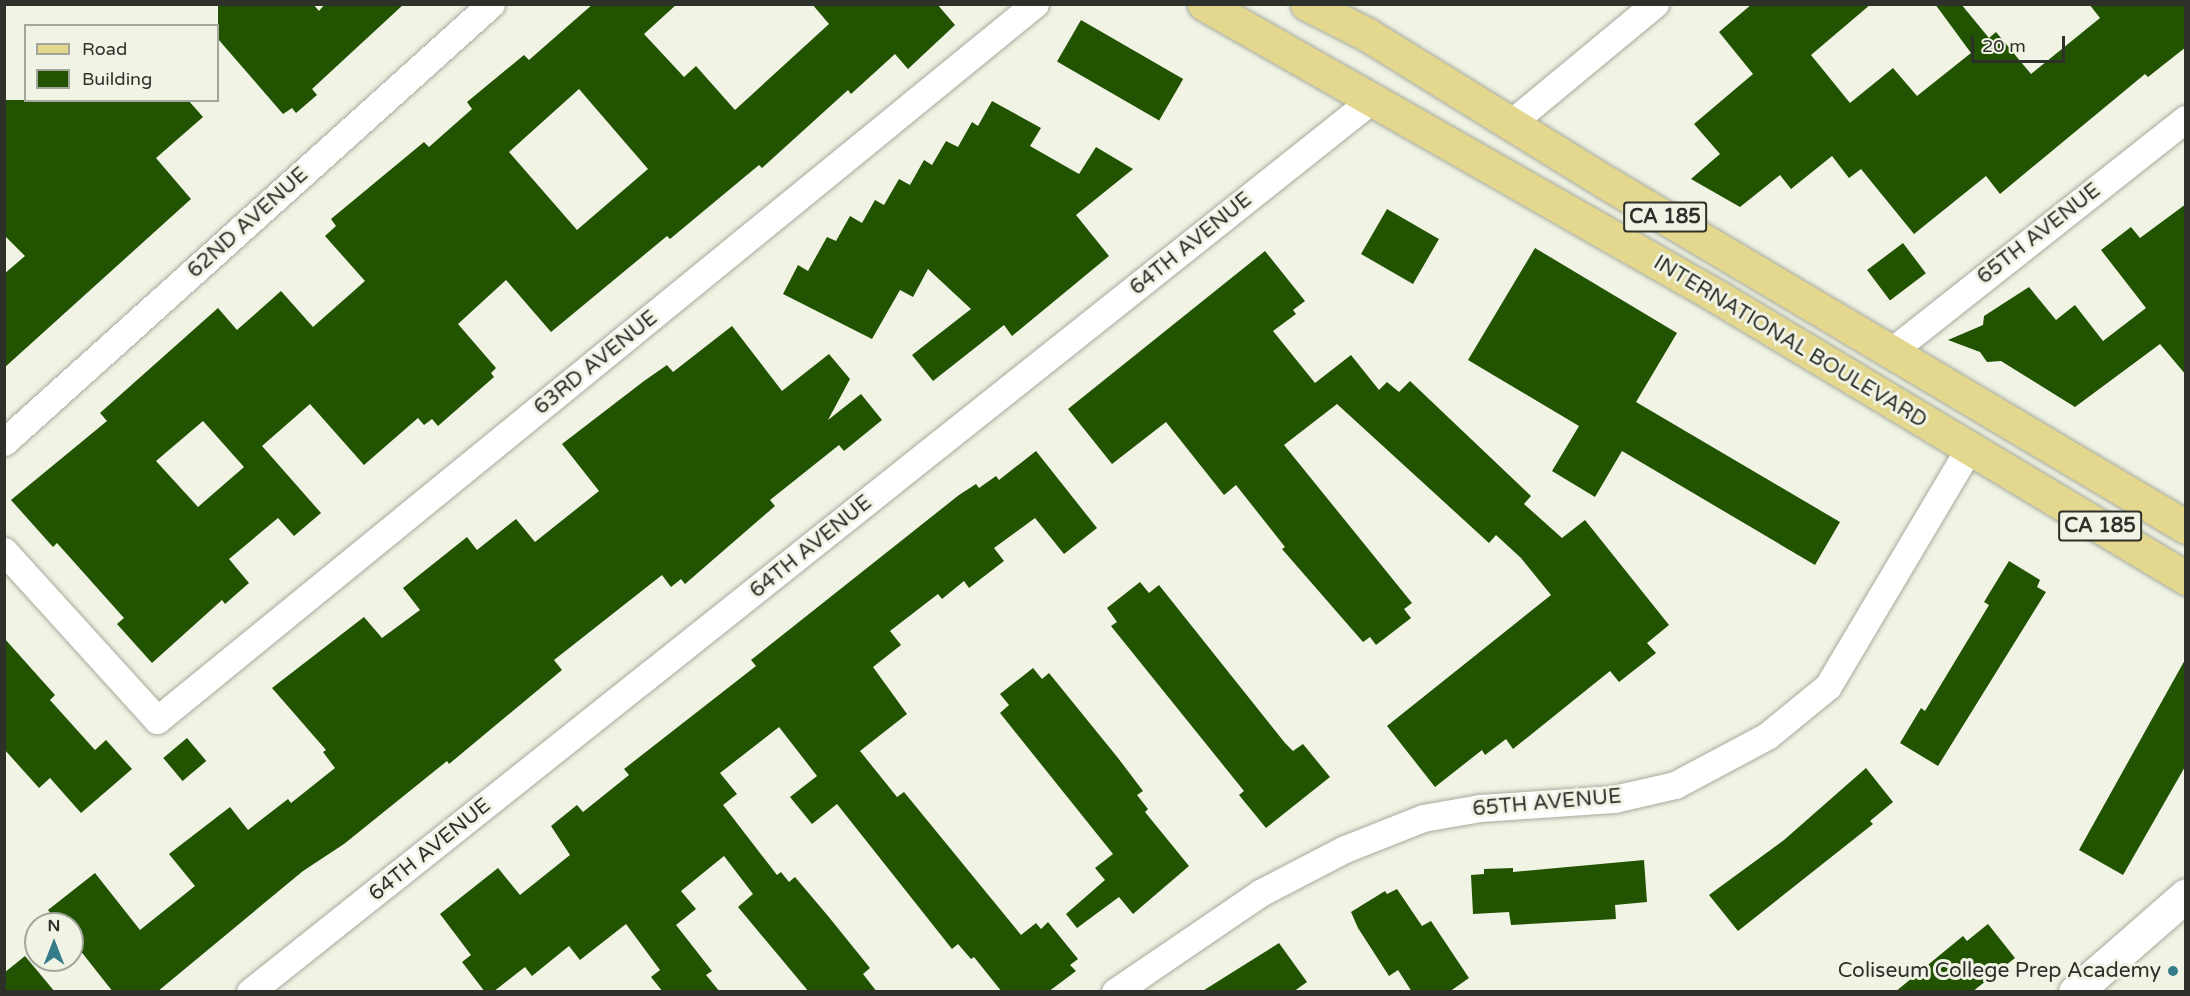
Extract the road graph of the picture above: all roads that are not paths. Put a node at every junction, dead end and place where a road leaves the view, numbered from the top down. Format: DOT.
graph roads {
  1 [pos="491,4"];
  2 [pos="1035,4"];
  3 [pos="1204,4"];
  4 [pos="1307,4"];
  5 [pos="1647,7"];
  6 [pos="1370,101"];
  7 [pos="2186,119"];
  8 [pos="1510,123"];
  9 [pos="1893,350"];
  10 [pos="4,442"];
  11 [pos="1969,449"];
  12 [pos="2186,527"];
  13 [pos="4,551"];
  14 [pos="2186,578"];
  15 [pos="2186,895"];
  16 [pos="250,992"];
  17 [pos="1115,992"];
  18 [pos="2075,992"];
  1 -- 10 [label="street, 62ND AVENUE"];
  2 -- 13 [label="street, 63RD AVENUE"];
  3 -- 6 [label="main road, INTERNATIONAL BOULEVARD / CA 185"];
  4 -- 8 [label="main road, INTERNATIONAL BOULEVARD / CA 185"];
  5 -- 8 [label="street"];
  6 -- 11 [label="main road, INTERNATIONAL BOULEVARD / CA 185"];
  6 -- 16 [label="street, 64TH AVENUE"];
  7 -- 9 [label="street, 65TH AVENUE"];
  8 -- 9 [label="main road, INTERNATIONAL BOULEVARD / CA 185"];
  9 -- 12 [label="main road, INTERNATIONAL BOULEVARD / CA 185"];
  11 -- 14 [label="main road, INTERNATIONAL BOULEVARD / CA 185"];
  11 -- 17 [label="street, 65TH AVENUE"];
  15 -- 18 [label="street"];
}
